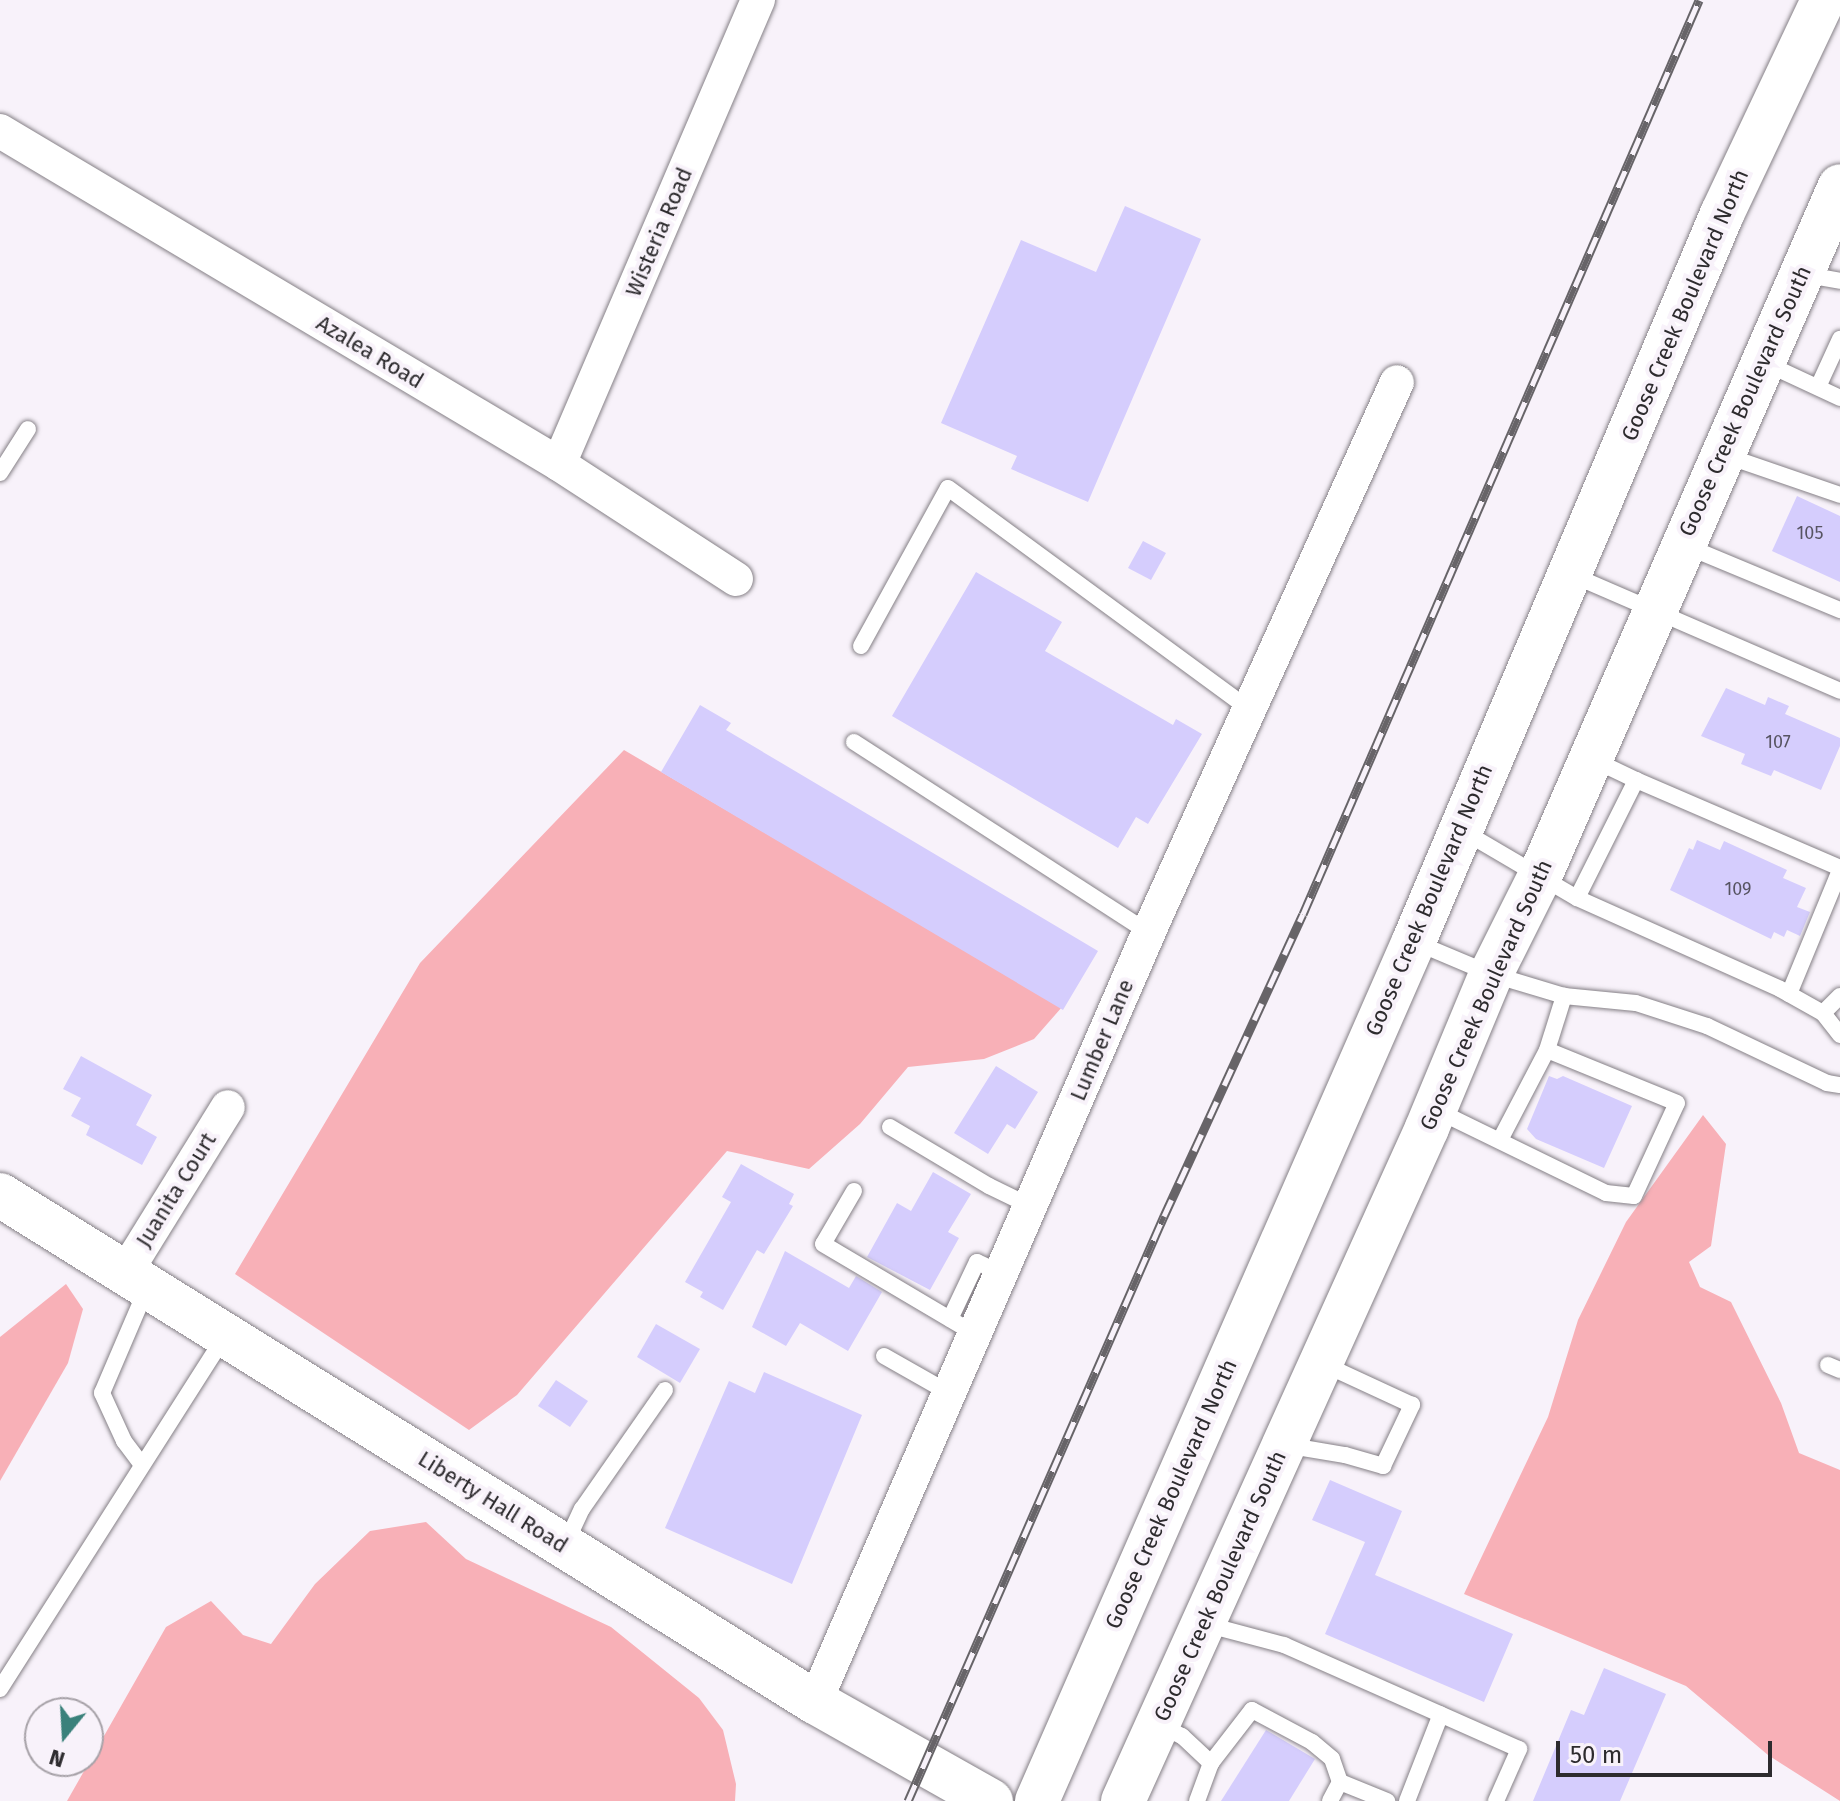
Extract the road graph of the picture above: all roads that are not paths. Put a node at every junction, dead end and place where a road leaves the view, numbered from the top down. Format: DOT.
graph roads {
  1 [pos="758,0"];
  2 [pos="1823,0"];
  3 [pos="0,131"];
  4 [pos="1840,186"];
  5 [pos="1820,277"];
  6 [pos="1840,339"];
  7 [pos="1762,362"];
  8 [pos="1397,382"];
  9 [pos="1818,387"];
  10 [pos="1840,398"];
  11 [pos="28,429"];
  12 [pos="1721,454"];
  13 [pos="559,464"];
  14 [pos="0,473"];
  15 [pos="1789,475"];
  16 [pos="1840,495"];
  17 [pos="1840,508"];
  18 [pos="1682,544"];
  19 [pos="1569,573"];
  20 [pos="736,579"];
  21 [pos="1654,609"];
  22 [pos="1840,610"];
  23 [pos="861,646"];
  24 [pos="1840,691"];
  25 [pos="1249,709"];
  26 [pos="854,742"];
  27 [pos="1590,758"];
  28 [pos="1636,780"];
  29 [pos="1460,829"];
  30 [pos="1840,869"];
  31 [pos="1540,876"];
  32 [pos="1577,898"];
  33 [pos="1149,933"];
  34 [pos="1414,941"];
  35 [pos="1491,974"];
  36 [pos="1789,994"];
  37 [pos="1564,996"];
  38 [pos="1840,996"];
  39 [pos="1823,1013"];
  40 [pos="1840,1035"];
  41 [pos="1547,1050"];
  42 [pos="1840,1085"];
  43 [pos="228,1107"];
  44 [pos="1435,1109"];
  45 [pos="890,1127"];
  46 [pos="1500,1140"];
  47 [pos="854,1191"];
  48 [pos="0,1195"];
  49 [pos="1030,1206"];
  50 [pos="136,1279"];
  51 [pos="962,1326"];
  52 [pos="225,1335"];
  53 [pos="884,1356"];
  54 [pos="1321,1363"];
  55 [pos="665,1390"];
  56 [pos="949,1393"];
  57 [pos="1284,1445"];
  58 [pos="142,1465"];
  59 [pos="564,1546"];
  60 [pos="1203,1623"];
  61 [pos="0,1689"];
  62 [pos="815,1702"];
  63 [pos="1441,1714"];
  64 [pos="1158,1723"];
  65 [pos="1211,1763"];
  66 [pos="1340,1782"];
  67 [pos="991,1801"];
  68 [pos="1037,1801"];
  69 [pos="1123,1801"];
  70 [pos="1197,1801"];
  71 [pos="1330,1801"];
  72 [pos="1387,1801"];
  73 [pos="1407,1801"];
  74 [pos="1496,1801"];
  1 -- 13 [label="street, Wisteria Road"];
  2 -- 19 [label="main road, Goose Creek Boulevard North"];
  3 -- 13 [label="street, Azalea Road"];
  4 -- 5 [label="main road, Goose Creek Boulevard South"];
  5 -- 7 [label="main road, Goose Creek Boulevard South"];
  6 -- 9 [label="lane"];
  7 -- 9 [label="lane"];
  7 -- 12 [label="main road, Goose Creek Boulevard South"];
  8 -- 25 [label="street, Lumber Lane"];
  9 -- 10 [label="lane"];
  11 -- 14 [label="lane"];
  12 -- 15 [label="lane"];
  12 -- 18 [label="main road, Goose Creek Boulevard South"];
  13 -- 20 [label="street, Azalea Road"];
  15 -- 16 [label="lane"];
  15 -- 17 [label="lane"];
  18 -- 21 [label="main road, Goose Creek Boulevard South"];
  18 -- 22 [label="lane"];
  19 -- 21 [label="lane"];
  19 -- 29 [label="main road, Goose Creek Boulevard North"];
  21 -- 24 [label="lane"];
  21 -- 27 [label="main road, Goose Creek Boulevard South"];
  23 -- 25 [label="lane"];
  25 -- 33 [label="street, Lumber Lane"];
  26 -- 33 [label="lane"];
  27 -- 28 [label="lane"];
  27 -- 31 [label="main road, Goose Creek Boulevard South"];
  28 -- 30 [label="lane"];
  28 -- 32 [label="lane"];
  29 -- 31 [label="lane"];
  29 -- 34 [label="main road, Goose Creek Boulevard North"];
  30 -- 36 [label="lane"];
  31 -- 32 [label="lane"];
  31 -- 35 [label="main road, Goose Creek Boulevard South"];
  32 -- 36 [label="lane"];
  33 -- 49 [label="street, Lumber Lane"];
  34 -- 35 [label="lane"];
  34 -- 68 [label="main road, Goose Creek Boulevard North"];
  35 -- 37 [label="lane"];
  35 -- 44 [label="main road, Goose Creek Boulevard South"];
  36 -- 39 [label="lane"];
  37 -- 41 [label="lane"];
  37 -- 42 [label="lane"];
  38 -- 39 [label="lane"];
  39 -- 40 [label="lane"];
  41 -- 46 [label="lane"];
  41 -- 46 [label="lane"];
  43 -- 50 [label="street, Juanita Court"];
  44 -- 46 [label="lane"];
  44 -- 54 [label="main road, Goose Creek Boulevard South"];
  45 -- 49 [label="lane"];
  47 -- 51 [label="lane"];
  48 -- 50 [label="main road, Liberty Hall Road"];
  49 -- 51 [label="street, Lumber Lane"];
  50 -- 52 [label="main road, Liberty Hall Road"];
  50 -- 58 [label="lane"];
  51 -- 56 [label="street, Lumber Lane"];
  52 -- 58 [label="lane"];
  52 -- 59 [label="main road, Liberty Hall Road"];
  53 -- 56 [label="lane"];
  54 -- 57 [label="main road, Goose Creek Boulevard South"];
  54 -- 57 [label="lane"];
  55 -- 59 [label="lane"];
  56 -- 62 [label="street, Lumber Lane"];
  57 -- 60 [label="main road, Goose Creek Boulevard South"];
  58 -- 61 [label="lane"];
  59 -- 62 [label="main road, Liberty Hall Road"];
  60 -- 63 [label="lane"];
  60 -- 64 [label="main road, Goose Creek Boulevard South"];
  62 -- 67 [label="main road, Liberty Hall Road"];
  63 -- 73 [label="lane"];
  63 -- 74 [label="lane"];
  64 -- 65 [label="lane"];
  64 -- 69 [label="main road, Goose Creek Boulevard South"];
  65 -- 66 [label="lane"];
  65 -- 70 [label="lane"];
  66 -- 71 [label="lane"];
  66 -- 72 [label="lane"];
}
